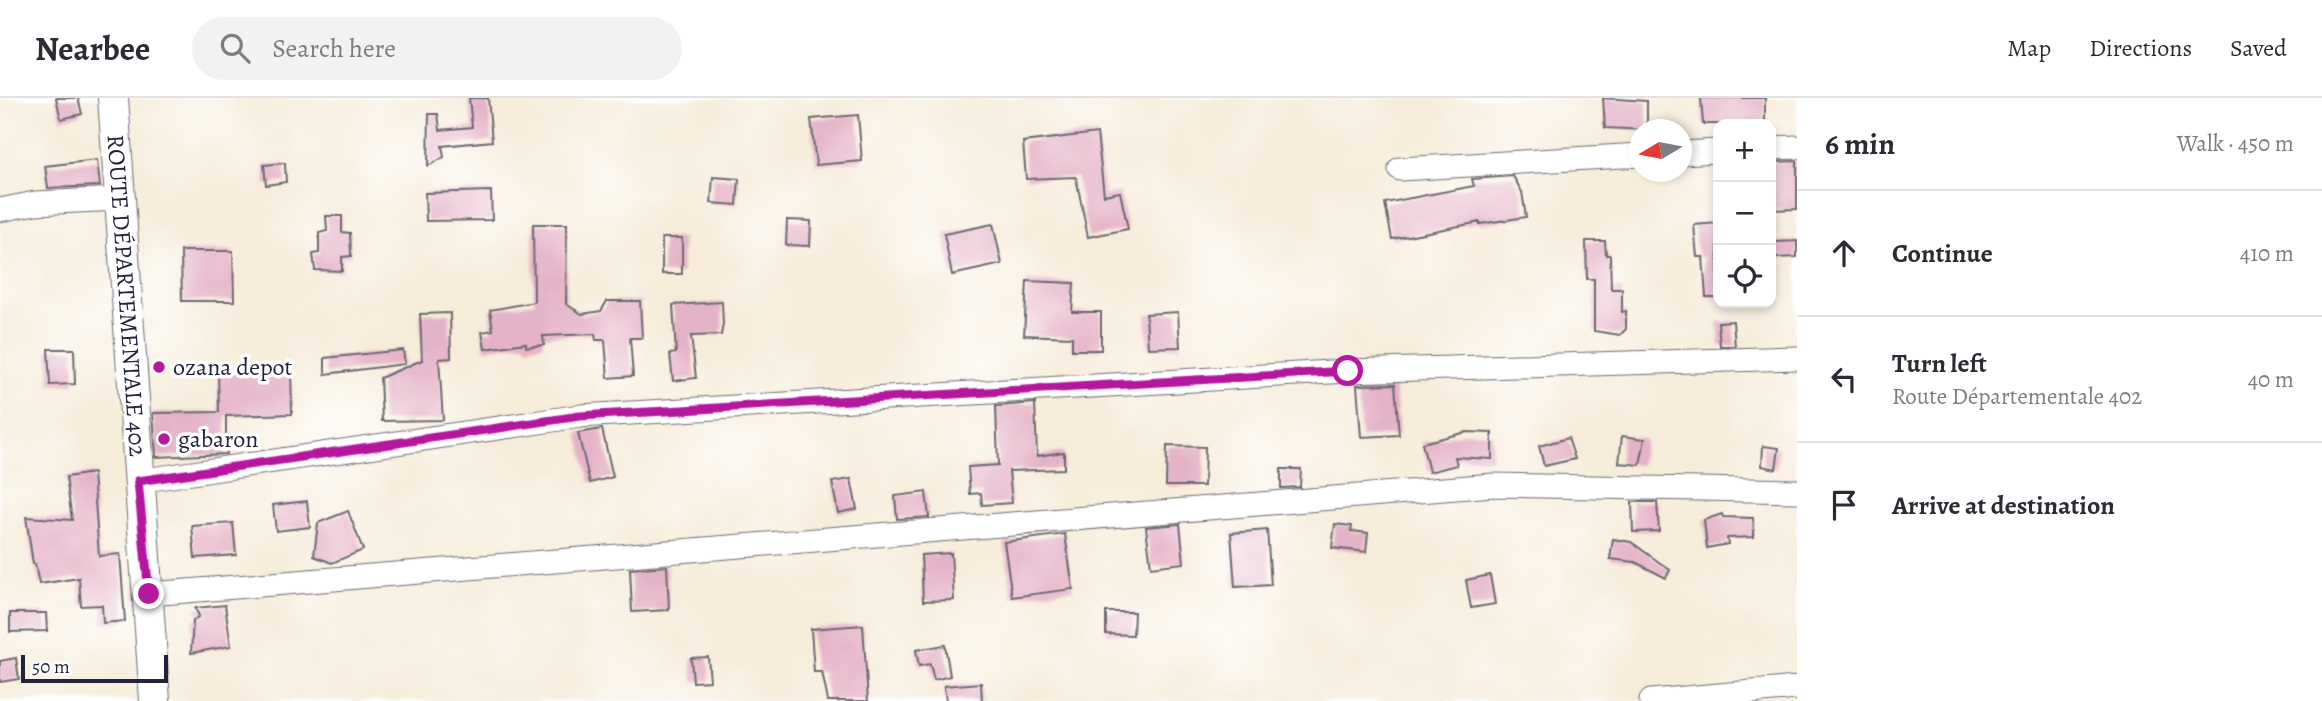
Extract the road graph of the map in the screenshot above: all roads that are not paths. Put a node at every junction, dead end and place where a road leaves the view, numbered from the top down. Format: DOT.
graph roads {
  1 [pos="113,98"];
  2 [pos="1797,147"];
  3 [pos="1776,148"];
  4 [pos="1713,151"];
  5 [pos="1692,152"];
  6 [pos="1629,156"];
  7 [pos="1400,169"];
  8 [pos="119,199"];
  9 [pos="0,210"];
  10 [pos="1797,358"];
  11 [pos="138,481"];
  12 [pos="1797,491"];
  13 [pos="149,594"];
  14 [pos="1797,688"];
  15 [pos="155,701"];
  16 [pos="1651,701"];
  1 -- 8 [label="main road, ROUTE DÉPARTEMENTALE 402"];
  2 -- 3 [label="street"];
  4 -- 5 [label="street"];
  6 -- 7 [label="street"];
  8 -- 9 [label="street"];
  8 -- 11 [label="main road, ROUTE DÉPARTEMENTALE 402"];
  10 -- 11 [label="street"];
  11 -- 13 [label="main road, ROUTE DÉPARTEMENTALE 402"];
  12 -- 13 [label="street"];
  13 -- 15 [label="main road, ROUTE DÉPARTEMENTALE 402"];
  14 -- 16 [label="street"];
}
